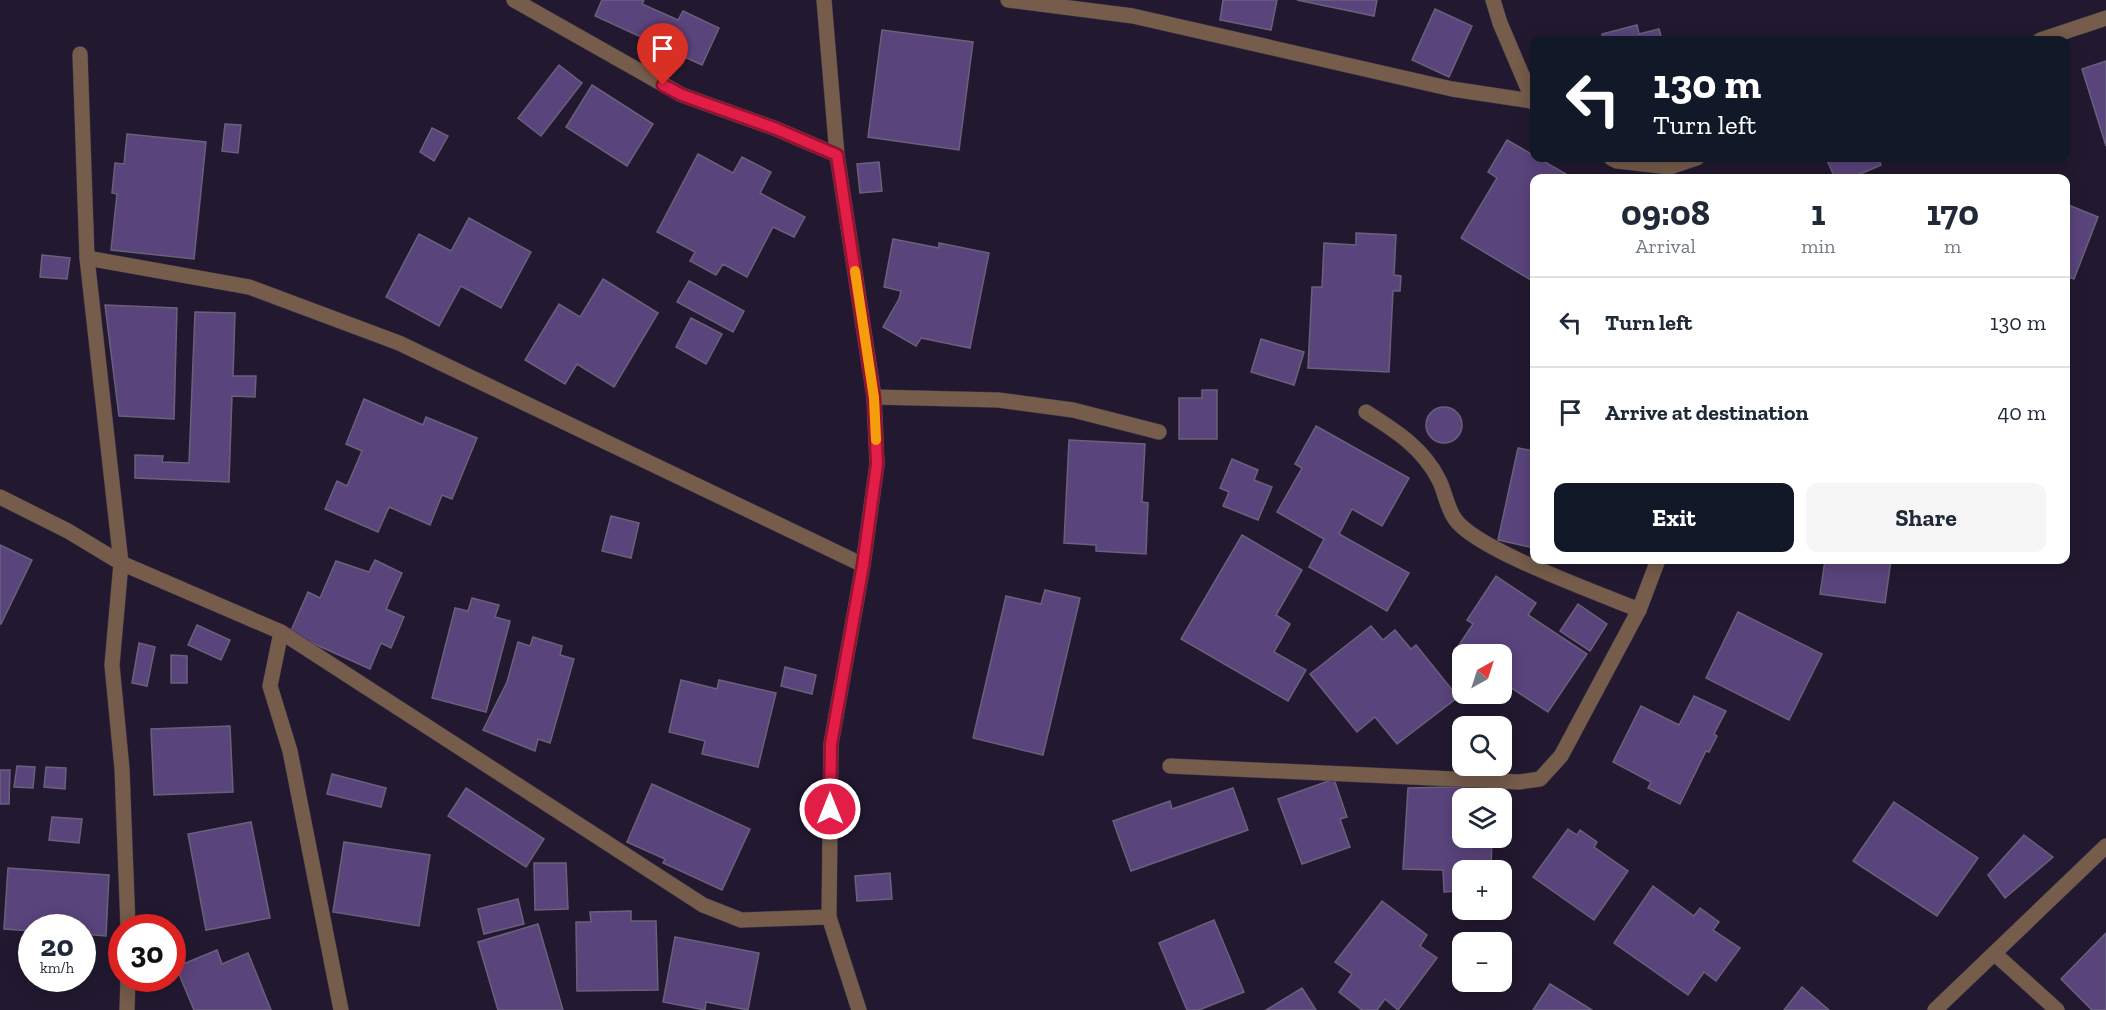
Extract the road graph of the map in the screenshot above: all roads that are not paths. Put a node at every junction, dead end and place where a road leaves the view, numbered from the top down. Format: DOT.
graph roads {
  1 [pos="514,0"];
  2 [pos="824,0"];
  3 [pos="1008,0"];
  4 [pos="1493,0"];
  5 [pos="2106,18"];
  6 [pos="2052,36"];
  7 [pos="80,54"];
  8 [pos="1530,95"];
  9 [pos="1530,102"];
  10 [pos="837,155"];
  11 [pos="1621,162"];
  12 [pos="1690,162"];
  13 [pos="1670,173"];
  14 [pos="87,258"];
  15 [pos="874,398"];
  16 [pos="1366,412"];
  17 [pos="1159,432"];
  18 [pos="0,497"];
  19 [pos="121,563"];
  20 [pos="1530,564"];
  21 [pos="1530,564"];
  22 [pos="1656,564"];
  23 [pos="863,565"];
  24 [pos="1639,610"];
  25 [pos="281,633"];
  26 [pos="1170,766"];
  27 [pos="2106,846"];
  28 [pos="128,914"];
  29 [pos="830,917"];
  30 [pos="1995,954"];
  31 [pos="128,992"];
  32 [pos="127,1010"];
  33 [pos="340,1010"];
  34 [pos="859,1010"];
  35 [pos="1935,1010"];
  36 [pos="2057,1010"];
  1 -- 10 [label="street"];
  2 -- 10 [label="street"];
  3 -- 9 [label="street"];
  4 -- 8 [label="street"];
  5 -- 6 [label="street"];
  7 -- 14 [label="street"];
  10 -- 15 [label="street"];
  11 -- 13 [label="street"];
  12 -- 13 [label="street"];
  14 -- 19 [label="street"];
  14 -- 23 [label="street"];
  15 -- 17 [label="street"];
  15 -- 23 [label="street"];
  16 -- 20 [label="street"];
  18 -- 19 [label="street"];
  19 -- 25 [label="street"];
  19 -- 28 [label="street"];
  21 -- 24 [label="street"];
  22 -- 24 [label="street"];
  23 -- 29 [label="street"];
  24 -- 26 [label="street"];
  25 -- 29 [label="street"];
  25 -- 33 [label="street"];
  27 -- 30 [label="street"];
  29 -- 34 [label="street"];
  30 -- 35 [label="street"];
  30 -- 36 [label="street"];
  31 -- 32 [label="street"];
}
